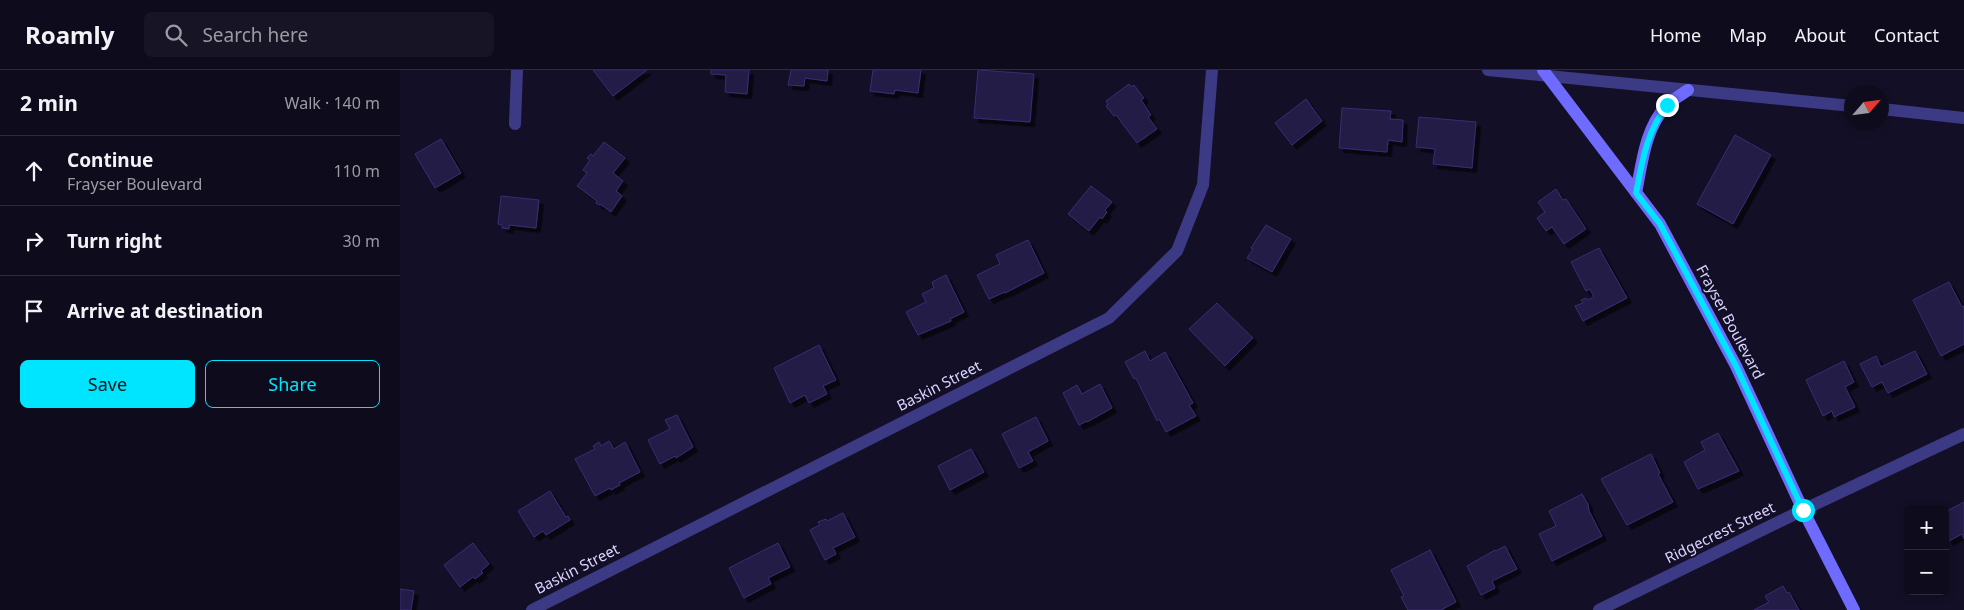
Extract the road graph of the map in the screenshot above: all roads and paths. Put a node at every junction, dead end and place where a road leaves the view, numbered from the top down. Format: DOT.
graph roads {
  1 [pos="517,70"];
  2 [pos="1212,70"];
  3 [pos="1488,70"];
  4 [pos="1546,73"];
  5 [pos="1688,90"];
  6 [pos="1844,105"];
  7 [pos="1889,110"];
  8 [pos="1964,118"];
  9 [pos="515,124"];
  10 [pos="1636,193"];
  11 [pos="1964,434"];
  12 [pos="1803,510"];
  13 [pos="532,610"];
  14 [pos="1599,610"];
  15 [pos="1854,610"];
  1 -- 9 [label="street"];
  2 -- 13 [label="street, Baskin Street"];
  3 -- 4 [label="street"];
  4 -- 5 [label="street"];
  4 -- 10 [label="main road, Frayser Boulevard"];
  5 -- 6 [label="street"];
  5 -- 10 [label="main road"];
  7 -- 8 [label="street"];
  10 -- 12 [label="main road, Frayser Boulevard"];
  11 -- 12 [label="street, Ridgecrest Street"];
  12 -- 14 [label="street, Ridgecrest Street"];
  12 -- 15 [label="main road, Frayser Boulevard"];
}
